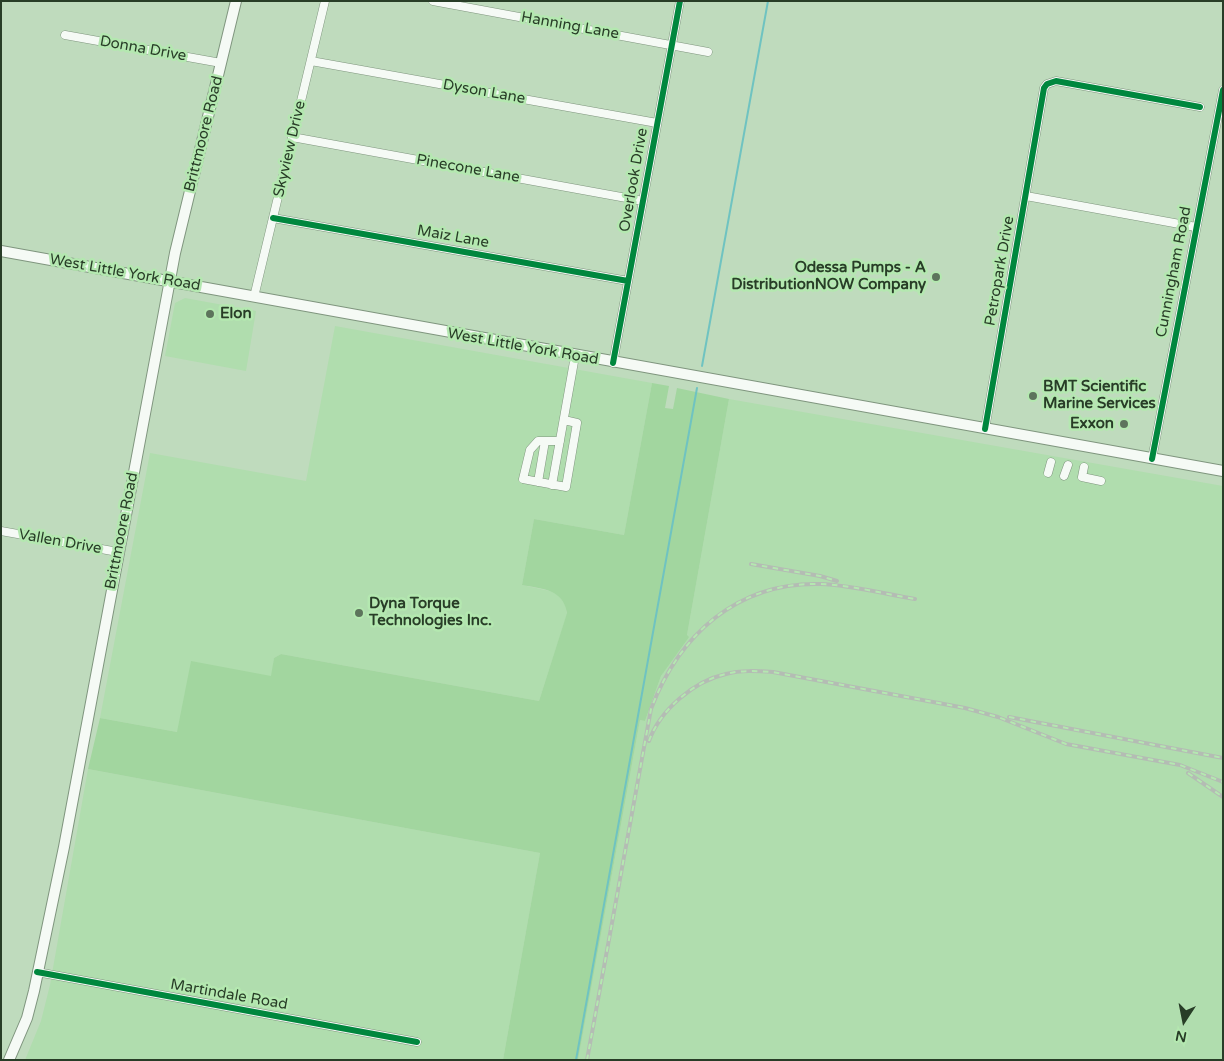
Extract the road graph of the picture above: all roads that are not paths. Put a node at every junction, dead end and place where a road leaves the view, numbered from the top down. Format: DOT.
graph roads {
  1 [pos="236,1"];
  2 [pos="325,1"];
  3 [pos="433,1"];
  4 [pos="680,1"];
  5 [pos="64,35"];
  6 [pos="672,45"];
  7 [pos="708,52"];
  8 [pos="311,61"];
  9 [pos="221,63"];
  10 [pos="1223,90"];
  11 [pos="1200,107"];
  12 [pos="657,123"];
  13 [pos="292,138"];
  14 [pos="1026,196"];
  15 [pos="643,201"];
  16 [pos="273,218"];
  17 [pos="1196,227"];
  18 [pos="1,251"];
  19 [pos="169,281"];
  20 [pos="628,281"];
  21 [pos="254,297"];
  22 [pos="575,356"];
  23 [pos="613,363"];
  24 [pos="564,420"];
  25 [pos="985,429"];
  26 [pos="545,441"];
  27 [pos="560,441"];
  28 [pos="1152,459"];
  29 [pos="1051,462"];
  30 [pos="1068,465"];
  31 [pos="1084,467"];
  32 [pos="1223,471"];
  33 [pos="1048,473"];
  34 [pos="1064,476"];
  35 [pos="1101,480"];
  36 [pos="538,482"];
  37 [pos="552,485"];
  38 [pos="1,531"];
  39 [pos="118,552"];
  40 [pos="38,972"];
  41 [pos="417,1042"];
  42 [pos="9,1060"];
  1 -- 9 [label="main road, Brittmoore Road"];
  2 -- 8 [label="street, Skyview Drive"];
  3 -- 6 [label="street, Hanning Lane"];
  4 -- 6 [label="street, Overlook Drive"];
  5 -- 9 [label="street, Donna Drive"];
  6 -- 7 [label="street, Hanning Lane"];
  6 -- 12 [label="street, Overlook Drive"];
  8 -- 12 [label="street, Dyson Lane"];
  8 -- 13 [label="street, Skyview Drive"];
  9 -- 19 [label="main road, Brittmoore Road"];
  10 -- 17 [label="street, Cunningham Road"];
  11 -- 14 [label="street, Petropark Drive"];
  12 -- 15 [label="street, Overlook Drive"];
  13 -- 15 [label="street, Pinecone Lane"];
  13 -- 16 [label="street, Skyview Drive"];
  14 -- 17 [label="street"];
  14 -- 25 [label="street, Petropark Drive"];
  15 -- 20 [label="street, Overlook Drive"];
  16 -- 20 [label="street, Maiz Lane"];
  16 -- 21 [label="street, Skyview Drive"];
  17 -- 28 [label="street, Cunningham Road"];
  18 -- 19 [label="main road, West Little York Road"];
  19 -- 21 [label="main road, West Little York Road"];
  19 -- 39 [label="main road, Brittmoore Road"];
  20 -- 23 [label="street, Overlook Drive"];
  21 -- 22 [label="main road, West Little York Road"];
  22 -- 23 [label="main road, West Little York Road"];
  22 -- 24 [label="street"];
  23 -- 25 [label="main road, West Little York Road"];
  24 -- 27 [label="street"];
  24 -- 37 [label="street"];
  25 -- 28 [label="main road, West Little York Road"];
  26 -- 27 [label="street"];
  26 -- 36 [label="street"];
  26 -- 36 [label="street"];
  27 -- 37 [label="street"];
  28 -- 32 [label="main road, West Little York Road"];
  29 -- 33 [label="street"];
  30 -- 34 [label="street"];
  31 -- 35 [label="street"];
  36 -- 37 [label="street"];
  38 -- 39 [label="street, Vallen Drive"];
  39 -- 40 [label="main road, Brittmoore Road"];
  40 -- 41 [label="street, Martindale Road"];
  40 -- 42 [label="main road, Brittmoore Road"];
}
